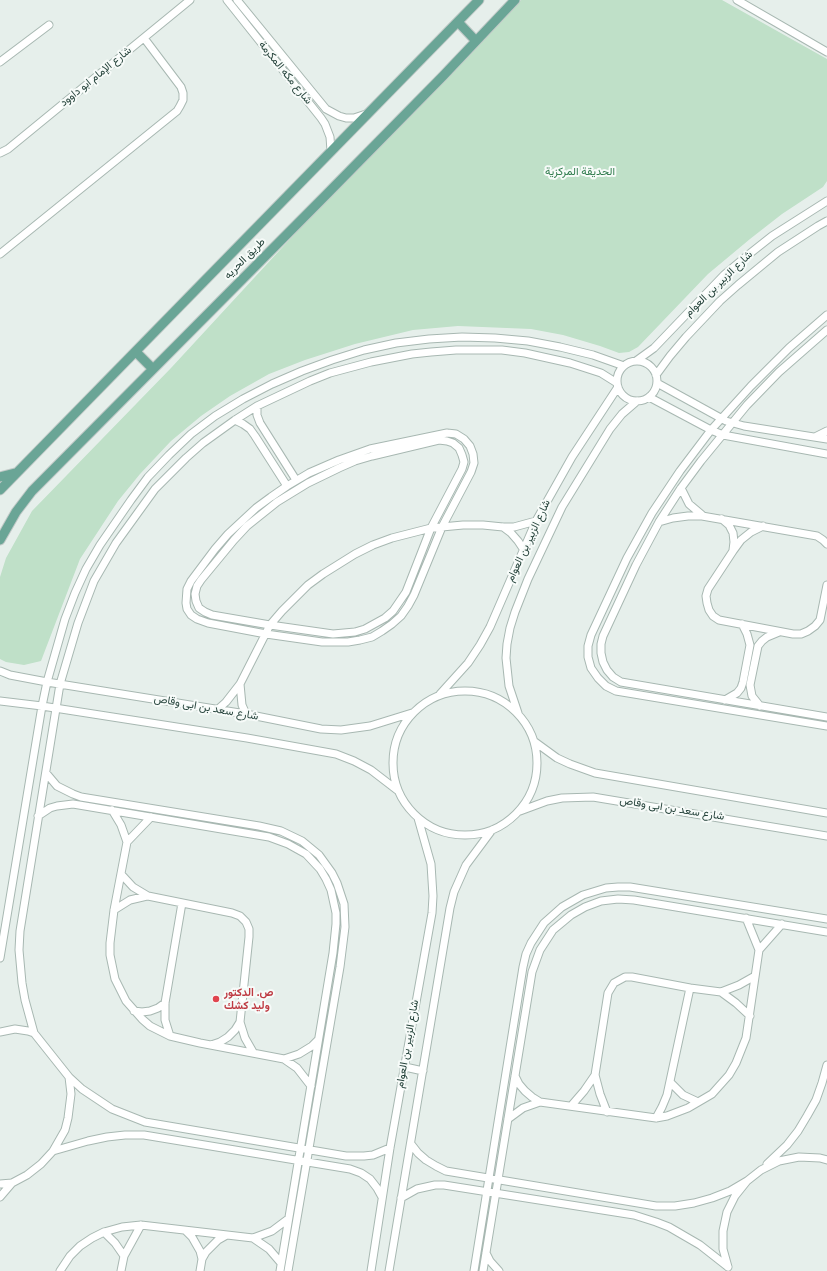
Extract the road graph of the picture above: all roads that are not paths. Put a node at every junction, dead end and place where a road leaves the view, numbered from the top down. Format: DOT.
graph roads {
  1 [pos="190,0"];
  2 [pos="226,0"];
  3 [pos="237,0"];
  4 [pos="479,0"];
  5 [pos="515,0"];
  6 [pos="737,0"];
  7 [pos="458,22"];
  8 [pos="49,26"];
  9 [pos="144,38"];
  10 [pos="476,41"];
  11 [pos="827,52"];
  12 [pos="0,62"];
  13 [pos="303,82"];
  14 [pos="297,88"];
  15 [pos="368,113"];
  16 [pos="331,151"];
  17 [pos="0,153"];
  18 [pos="826,201"];
  19 [pos="827,221"];
  20 [pos="0,254"];
  21 [pos="827,315"];
  22 [pos="827,330"];
  23 [pos="136,352"];
  24 [pos="636,361"];
  25 [pos="624,366"];
  26 [pos="153,370"];
  27 [pos="656,374"];
  28 [pos="657,383"];
  29 [pos="617,385"];
  30 [pos="649,397"];
  31 [pos="636,401"];
  32 [pos="257,406"];
  33 [pos="721,419"];
  34 [pos="235,420"];
  35 [pos="732,423"];
  36 [pos="711,430"];
  37 [pos="827,431"];
  38 [pos="723,435"];
  39 [pos="815,437"];
  40 [pos="827,439"];
  41 [pos="371,452"];
  42 [pos="827,454"];
  43 [pos="17,472"];
  44 [pos="0,477"];
  45 [pos="296,480"];
  46 [pos="286,486"];
  47 [pos="681,488"];
  48 [pos="0,490"];
  49 [pos="702,516"];
  50 [pos="722,519"];
  51 [pos="536,521"];
  52 [pos="659,522"];
  53 [pos="763,526"];
  54 [pos="442,527"];
  55 [pos="503,527"];
  56 [pos="431,528"];
  57 [pos="0,540"];
  58 [pos="827,544"];
  59 [pos="215,549"];
  60 [pos="524,550"];
  61 [pos="733,551"];
  62 [pos="222,554"];
  63 [pos="827,585"];
  64 [pos="742,624"];
  65 [pos="270,625"];
  66 [pos="779,632"];
  67 [pos="266,634"];
  68 [pos="746,665"];
  69 [pos="754,666"];
  70 [pos="0,672"];
  71 [pos="47,682"];
  72 [pos="60,684"];
  73 [pos="240,684"];
  74 [pos="674,691"];
  75 [pos="440,694"];
  76 [pos="673,700"];
  77 [pos="725,700"];
  78 [pos="0,701"];
  79 [pos="42,706"];
  80 [pos="760,706"];
  81 [pos="56,708"];
  82 [pos="217,710"];
  83 [pos="412,713"];
  84 [pos="518,713"];
  85 [pos="246,714"];
  86 [pos="827,717"];
  87 [pos="827,726"];
  88 [pos="534,742"];
  89 [pos="46,773"];
  90 [pos="398,791"];
  91 [pos="112,810"];
  92 [pos="518,812"];
  93 [pos="827,813"];
  94 [pos="185,814"];
  95 [pos="38,816"];
  96 [pos="151,817"];
  97 [pos="418,818"];
  98 [pos="183,822"];
  99 [pos="492,830"];
  100 [pos="827,836"];
  101 [pos="127,842"];
  102 [pos="121,874"];
  103 [pos="148,896"];
  104 [pos="182,904"];
  105 [pos="114,910"];
  106 [pos="746,918"];
  107 [pos="827,919"];
  108 [pos="782,924"];
  109 [pos="827,932"];
  110 [pos="759,950"];
  111 [pos="0,958"];
  112 [pos="755,976"];
  113 [pos="690,988"];
  114 [pos="721,992"];
  115 [pos="165,1003"];
  116 [pos="134,1011"];
  117 [pos="750,1016"];
  118 [pos="240,1022"];
  119 [pos="0,1032"];
  120 [pos="34,1033"];
  121 [pos="170,1036"];
  122 [pos="318,1040"];
  123 [pos="211,1046"];
  124 [pos="253,1052"];
  125 [pos="284,1059"];
  126 [pos="827,1065"];
  127 [pos="404,1067"];
  128 [pos="422,1070"];
  129 [pos="595,1075"];
  130 [pos="515,1076"];
  131 [pos="69,1077"];
  132 [pos="670,1082"];
  133 [pos="311,1086"];
  134 [pos="540,1102"];
  135 [pos="698,1102"];
  136 [pos="571,1106"];
  137 [pos="607,1112"];
  138 [pos="656,1118"];
  139 [pos="508,1119"];
  140 [pos="411,1144"];
  141 [pos="300,1148"];
  142 [pos="390,1148"];
  143 [pos="309,1150"];
  144 [pos="53,1151"];
  145 [pos="298,1160"];
  146 [pos="827,1160"];
  147 [pos="307,1162"];
  148 [pos="761,1170"];
  149 [pos="489,1178"];
  150 [pos="498,1180"];
  151 [pos="747,1181"];
  152 [pos="12,1183"];
  153 [pos="0,1184"];
  154 [pos="487,1192"];
  155 [pos="496,1194"];
  156 [pos="0,1197"];
  157 [pos="382,1198"];
  158 [pos="401,1198"];
  159 [pos="288,1219"];
  160 [pos="141,1225"];
  161 [pos="186,1231"];
  162 [pos="104,1232"];
  163 [pos="225,1236"];
  164 [pos="253,1238"];
  165 [pos="486,1253"];
  166 [pos="124,1256"];
  167 [pos="202,1259"];
  168 [pos="281,1263"];
  169 [pos="728,1269"];
  170 [pos="60,1271"];
  171 [pos="121,1271"];
  172 [pos="200,1271"];
  173 [pos="280,1271"];
  174 [pos="288,1271"];
  175 [pos="371,1271"];
  176 [pos="389,1271"];
  177 [pos="474,1271"];
  178 [pos="483,1271"];
  179 [pos="499,1271"];
  1 -- 9 [label="street, شارع الإمام ابو داوود"];
  2 -- 14 [label="street, شارع مكه المكرمة"];
  3 -- 13 [label="street, شارع مكه المكرمة"];
  4 -- 7 [label="main road, طريق الحريه"];
  5 -- 10 [label="main road, طريق الحريه"];
  6 -- 11 [label="street"];
  7 -- 10 [label="main road"];
  7 -- 15 [label="main road, طريق الحريه"];
  8 -- 12 [label="street"];
  9 -- 17 [label="street, شارع الإمام ابو داوود"];
  9 -- 20 [label="street"];
  10 -- 26 [label="main road, طريق الحريه"];
  13 -- 14 [label="street"];
  13 -- 15 [label="street, شارع مكه المكرمة"];
  14 -- 16 [label="street, شارع مكه المكرمة"];
  15 -- 16 [label="main road, طريق الحريه"];
  16 -- 23 [label="main road, طريق الحريه"];
  18 -- 24 [label="street, شارع الزبير بن العوام"];
  19 -- 27 [label="street, شارع الزبير بن العوام"];
  21 -- 33 [label="street"];
  22 -- 35 [label="street"];
  23 -- 26 [label="main road"];
  23 -- 43 [label="main road, طريق الحريه"];
  24 -- 25 [label="street"];
  24 -- 27 [label="street"];
  25 -- 29 [label="street"];
  25 -- 71 [label="street"];
  26 -- 57 [label="main road, طريق الحريه"];
  27 -- 28 [label="street"];
  28 -- 30 [label="street"];
  28 -- 33 [label="street"];
  29 -- 31 [label="street"];
  29 -- 32 [label="street"];
  29 -- 51 [label="street, شارع الزبير بن العوام"];
  30 -- 31 [label="street"];
  30 -- 36 [label="street"];
  31 -- 84 [label="street, شارع الزبير بن العوام"];
  32 -- 34 [label="street"];
  32 -- 45 [label="street"];
  33 -- 35 [label="street"];
  33 -- 36 [label="street"];
  34 -- 46 [label="street"];
  34 -- 72 [label="street"];
  35 -- 38 [label="street"];
  35 -- 39 [label="street"];
  36 -- 38 [label="street"];
  36 -- 76 [label="street"];
  37 -- 39 [label="street"];
  38 -- 42 [label="street"];
  38 -- 47 [label="street"];
  39 -- 40 [label="street"];
  41 -- 45 [label="street"];
  41 -- 54 [label="street"];
  41 -- 56 [label="street"];
  41 -- 62 [label="street"];
  43 -- 44 [label="main road"];
  43 -- 48 [label="main road, طريق الحريه"];
  45 -- 46 [label="street"];
  46 -- 59 [label="street"];
  47 -- 49 [label="street"];
  47 -- 52 [label="street"];
  49 -- 50 [label="street"];
  49 -- 52 [label="street"];
  50 -- 53 [label="street"];
  50 -- 61 [label="street"];
  51 -- 55 [label="street"];
  51 -- 60 [label="street, شارع الزبير بن العوام"];
  52 -- 74 [label="street"];
  53 -- 58 [label="street"];
  53 -- 61 [label="street"];
  54 -- 55 [label="street"];
  54 -- 56 [label="street"];
  54 -- 67 [label="street"];
  55 -- 60 [label="street"];
  56 -- 65 [label="street"];
  56 -- 65 [label="street"];
  59 -- 62 [label="street"];
  59 -- 67 [label="street"];
  60 -- 75 [label="street, شارع الزبير بن العوام"];
  61 -- 64 [label="street"];
  62 -- 65 [label="street"];
  63 -- 66 [label="street"];
  64 -- 66 [label="street"];
  64 -- 68 [label="street"];
  65 -- 67 [label="street"];
  66 -- 69 [label="street"];
  67 -- 73 [label="street"];
  68 -- 69 [label="street"];
  68 -- 77 [label="street"];
  69 -- 80 [label="street"];
  70 -- 71 [label="street, شارع سعد بن ابى وقاص"];
  71 -- 72 [label="street, شارع سعد بن ابى وقاص"];
  71 -- 79 [label="street"];
  72 -- 81 [label="street"];
  72 -- 82 [label="street, شارع سعد بن ابى وقاص"];
  73 -- 82 [label="street"];
  73 -- 85 [label="street"];
  74 -- 76 [label="street"];
  74 -- 77 [label="street"];
  75 -- 83 [label="street"];
  75 -- 84 [label="street"];
  76 -- 87 [label="street"];
  77 -- 80 [label="street"];
  78 -- 79 [label="street, شارع سعد بن ابى وقاص"];
  79 -- 81 [label="street, شارع سعد بن ابى وقاص"];
  79 -- 111 [label="street"];
  80 -- 86 [label="street"];
  81 -- 89 [label="street"];
  81 -- 90 [label="street, شارع سعد بن ابى وقاص"];
  82 -- 85 [label="street, شارع سعد بن ابى وقاص"];
  83 -- 85 [label="street, شارع سعد بن ابى وقاص"];
  83 -- 90 [label="street"];
  84 -- 88 [label="street"];
  88 -- 92 [label="street"];
  88 -- 93 [label="street, شارع سعد بن ابى وقاص"];
  89 -- 94 [label="street"];
  89 -- 95 [label="street"];
  90 -- 97 [label="street"];
  91 -- 95 [label="street"];
  91 -- 96 [label="street"];
  91 -- 101 [label="street"];
  92 -- 99 [label="street"];
  92 -- 100 [label="street, شارع سعد بن ابى وقاص"];
  94 -- 98 [label="street"];
  94 -- 143 [label="street"];
  95 -- 120 [label="street"];
  96 -- 98 [label="street"];
  96 -- 101 [label="street"];
  97 -- 99 [label="street"];
  97 -- 127 [label="street, شارع الزبير بن العوام"];
  98 -- 122 [label="street"];
  99 -- 128 [label="street, شارع الزبير بن العوام"];
  101 -- 102 [label="street"];
  102 -- 103 [label="street"];
  102 -- 105 [label="street"];
  103 -- 104 [label="street"];
  103 -- 105 [label="street"];
  104 -- 115 [label="street"];
  104 -- 118 [label="street"];
  105 -- 116 [label="street"];
  106 -- 108 [label="street"];
  106 -- 110 [label="street"];
  106 -- 130 [label="street"];
  107 -- 149 [label="street"];
  108 -- 109 [label="street"];
  108 -- 110 [label="street"];
  110 -- 112 [label="street"];
  112 -- 114 [label="street"];
  112 -- 117 [label="street"];
  113 -- 114 [label="street"];
  113 -- 129 [label="street"];
  113 -- 132 [label="street"];
  114 -- 117 [label="street"];
  115 -- 116 [label="street"];
  115 -- 121 [label="street"];
  116 -- 121 [label="street"];
  117 -- 135 [label="street"];
  118 -- 123 [label="street"];
  118 -- 124 [label="street"];
  119 -- 120 [label="street"];
  120 -- 131 [label="street"];
  121 -- 123 [label="street"];
  122 -- 125 [label="street"];
  122 -- 133 [label="street"];
  123 -- 124 [label="street"];
  124 -- 125 [label="street"];
  125 -- 133 [label="street"];
  126 -- 148 [label="street"];
  127 -- 128 [label="street"];
  127 -- 142 [label="street, شارع الزبير بن العوام"];
  128 -- 140 [label="street, شارع الزبير بن العوام"];
  129 -- 136 [label="street"];
  129 -- 137 [label="street"];
  130 -- 134 [label="street"];
  130 -- 139 [label="street"];
  131 -- 141 [label="street"];
  131 -- 144 [label="street"];
  132 -- 135 [label="street"];
  132 -- 138 [label="street"];
  133 -- 141 [label="street"];
  134 -- 136 [label="street"];
  134 -- 139 [label="street"];
  135 -- 138 [label="street"];
  136 -- 137 [label="street"];
  137 -- 138 [label="street"];
  139 -- 150 [label="street"];
  140 -- 149 [label="street"];
  140 -- 158 [label="street, شارع الزبير بن العوام"];
  141 -- 143 [label="street"];
  141 -- 145 [label="street"];
  142 -- 143 [label="street"];
  142 -- 157 [label="street, شارع الزبير بن العوام"];
  143 -- 147 [label="street"];
  144 -- 145 [label="street"];
  144 -- 152 [label="street"];
  145 -- 147 [label="street"];
  145 -- 159 [label="street"];
  146 -- 148 [label="street"];
  147 -- 157 [label="street"];
  147 -- 174 [label="street"];
  148 -- 151 [label="street"];
  149 -- 150 [label="street"];
  149 -- 154 [label="street"];
  150 -- 151 [label="street"];
  150 -- 155 [label="street"];
  151 -- 169 [label="street"];
  152 -- 153 [label="street"];
  152 -- 156 [label="street"];
  154 -- 155 [label="street"];
  154 -- 158 [label="street"];
  154 -- 177 [label="street"];
  155 -- 165 [label="street"];
  155 -- 169 [label="street"];
  157 -- 175 [label="street, شارع الزبير بن العوام"];
  158 -- 176 [label="street, شارع الزبير بن العوام"];
  159 -- 164 [label="street"];
  159 -- 168 [label="street"];
  160 -- 161 [label="street"];
  160 -- 162 [label="street"];
  160 -- 166 [label="street"];
  161 -- 163 [label="street"];
  161 -- 167 [label="street"];
  162 -- 166 [label="street"];
  162 -- 170 [label="street"];
  163 -- 164 [label="street"];
  163 -- 167 [label="street"];
  164 -- 168 [label="street"];
  165 -- 178 [label="street"];
  165 -- 179 [label="street"];
  166 -- 171 [label="street"];
  167 -- 172 [label="street"];
  168 -- 173 [label="street"];
}
